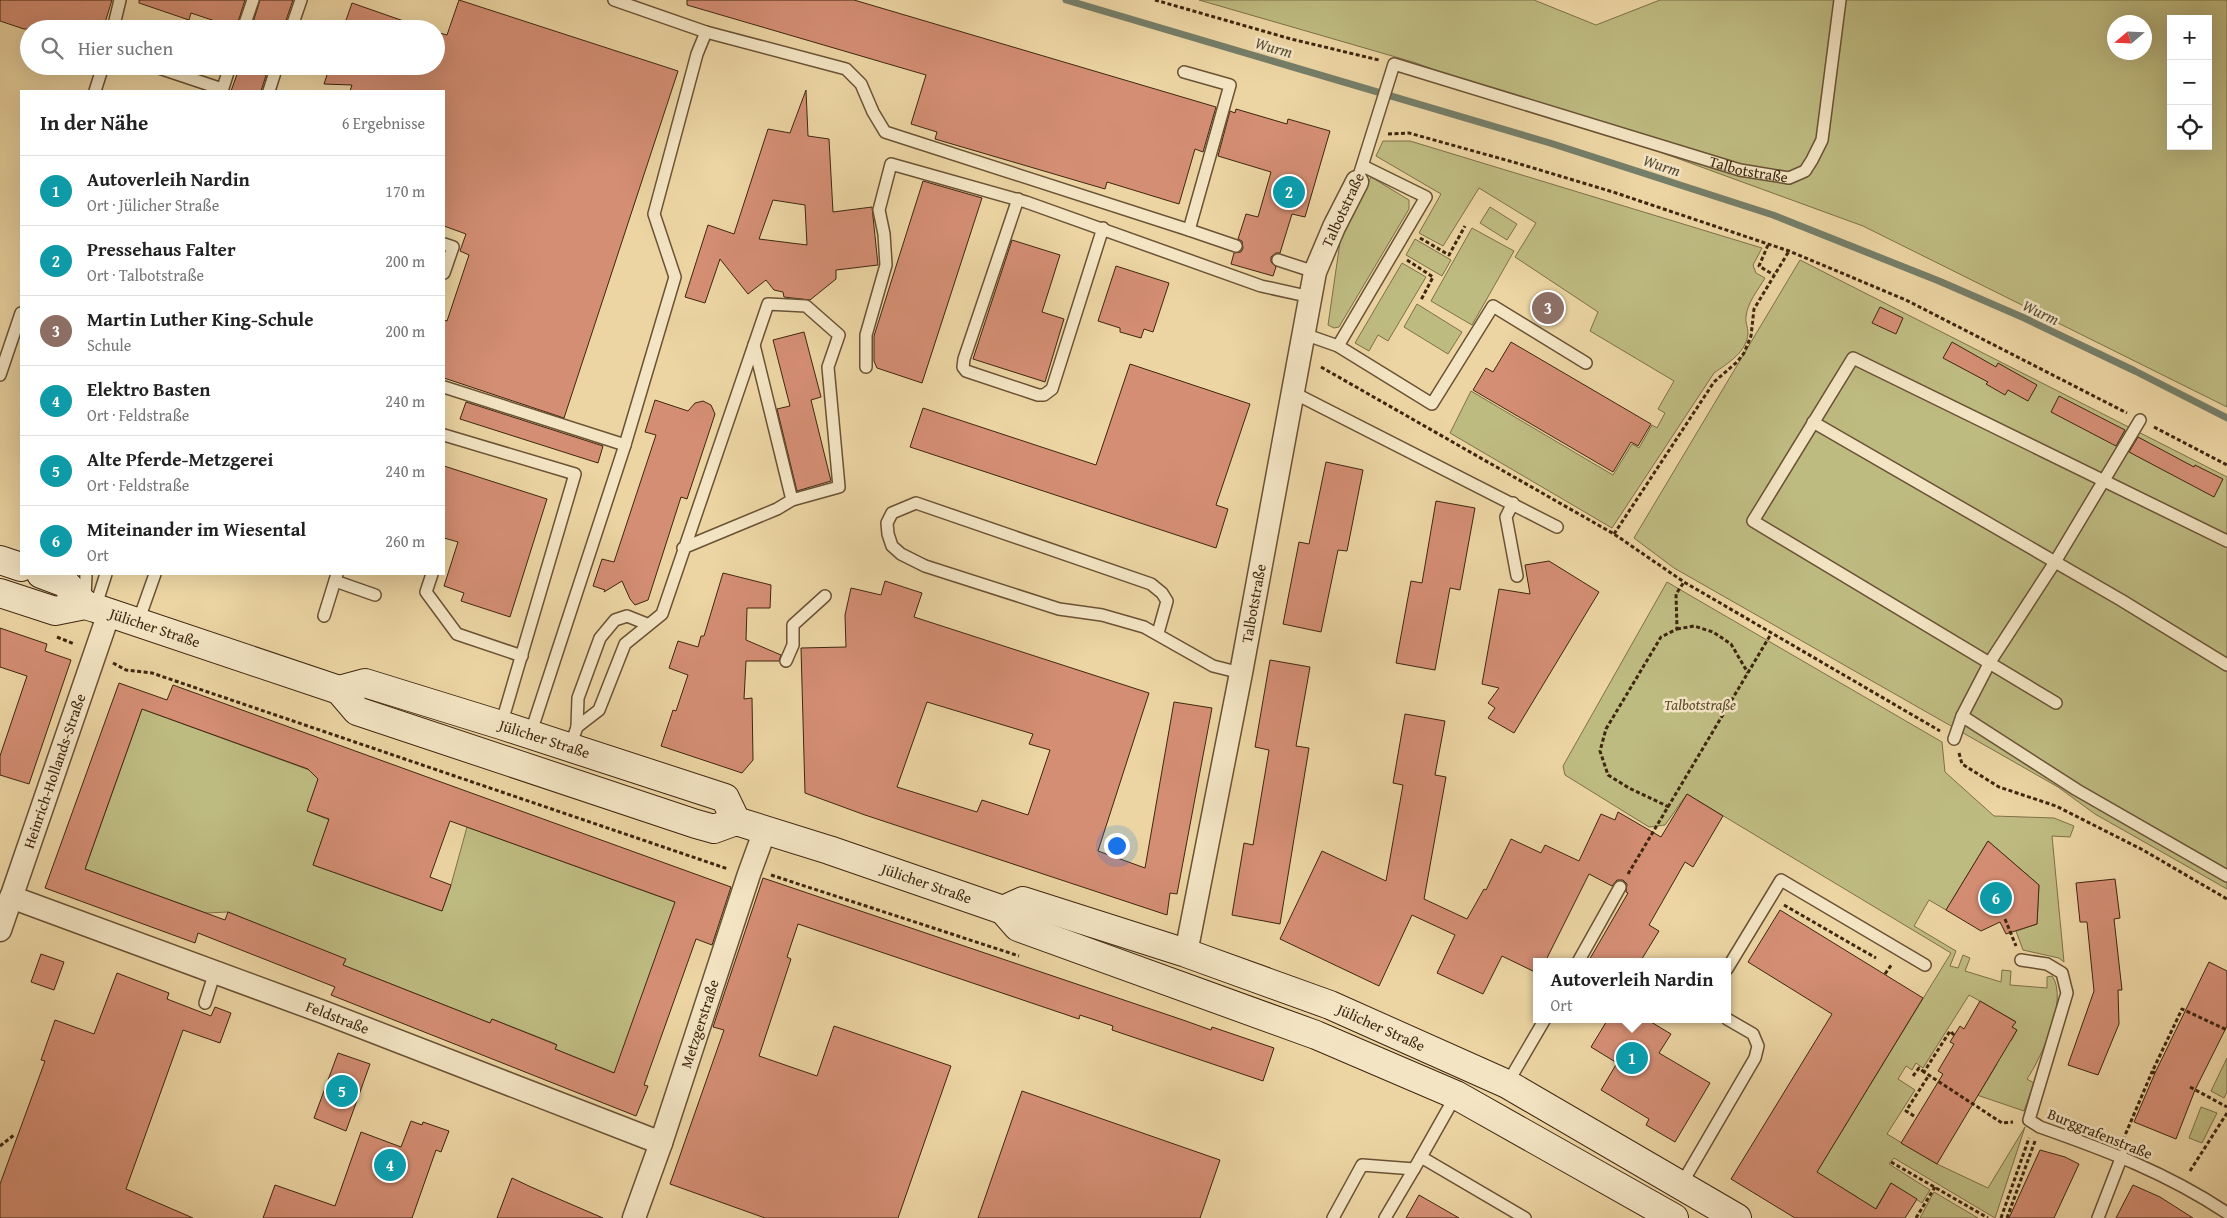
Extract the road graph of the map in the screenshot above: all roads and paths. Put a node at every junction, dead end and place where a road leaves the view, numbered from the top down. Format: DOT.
graph roads {
  1 [pos="120,0"];
  2 [pos="253,0"];
  3 [pos="300,0"];
  4 [pos="614,0"];
  5 [pos="1155,0"];
  6 [pos="1840,0"];
  7 [pos="115,20"];
  8 [pos="246,20"];
  9 [pos="293,20"];
  10 [pos="706,32"];
  11 [pos="1392,67"];
  12 [pos="1184,72"];
  13 [pos="100,75"];
  14 [pos="179,75"];
  15 [pos="227,75"];
  16 [pos="274,75"];
  17 [pos="95,90"];
  18 [pos="222,90"];
  19 [pos="269,90"];
  20 [pos="1374,130"];
  21 [pos="1360,174"];
  22 [pos="1018,199"];
  23 [pos="1465,226"];
  24 [pos="1103,228"];
  25 [pos="1190,230"];
  26 [pos="1407,230"];
  27 [pos="445,244"];
  28 [pos="1768,245"];
  29 [pos="1236,246"];
  30 [pos="1789,251"];
  31 [pos="1394,252"];
  32 [pos="1278,260"];
  33 [pos="445,271"];
  34 [pos="1315,272"];
  35 [pos="1774,275"];
  36 [pos="1310,297"];
  37 [pos="1421,300"];
  38 [pos="20,317"];
  39 [pos="1304,334"];
  40 [pos="754,345"];
  41 [pos="1338,346"];
  42 [pos="1301,356"];
  43 [pos="1586,363"];
  44 [pos="866,367"];
  45 [pos="0,375"];
  46 [pos="445,386"];
  47 [pos="1294,393"];
  48 [pos="2140,420"];
  49 [pos="1813,422"];
  50 [pos="445,435"];
  51 [pos="625,445"];
  52 [pos="2227,465"];
  53 [pos="2104,483"];
  54 [pos="792,500"];
  55 [pos="1512,503"];
  56 [pos="1557,527"];
  57 [pos="1614,534"];
  58 [pos="2227,541"];
  59 [pos="683,548"];
  60 [pos="0,560"];
  61 [pos="2055,562"];
  62 [pos="20,567"];
  63 [pos="44,575"];
  64 [pos="86,575"];
  65 [pos="106,575"];
  66 [pos="155,575"];
  67 [pos="432,575"];
  68 [pos="1517,576"];
  69 [pos="336,577"];
  70 [pos="1684,582"];
  71 [pos="0,592"];
  72 [pos="376,595"];
  73 [pos="825,596"];
  74 [pos="96,608"];
  75 [pos="324,616"];
  76 [pos="138,622"];
  77 [pos="647,624"];
  78 [pos="1677,629"];
  79 [pos="1158,634"];
  80 [pos="1771,634"];
  81 [pos="522,656"];
  82 [pos="786,661"];
  83 [pos="1990,662"];
  84 [pos="113,663"];
  85 [pos="2227,665"];
  86 [pos="1242,673"];
  87 [pos="1748,673"];
  88 [pos="339,690"];
  89 [pos="2056,703"];
  90 [pos="1962,716"];
  91 [pos="501,725"];
  92 [pos="530,735"];
  93 [pos="574,737"];
  94 [pos="1954,739"];
  95 [pos="1669,807"];
  96 [pos="736,821"];
  97 [pos="765,830"];
  98 [pos="738,873"];
  99 [pos="770,875"];
  100 [pos="2227,876"];
  101 [pos="1620,887"];
  102 [pos="11,897"];
  103 [pos="1771,897"];
  104 [pos="2227,899"];
  105 [pos="1003,910"];
  106 [pos="2005,919"];
  107 [pos="0,930"];
  108 [pos="1186,953"];
  109 [pos="1020,956"];
  110 [pos="1580,958"];
  111 [pos="2021,960"];
  112 [pos="1731,962"];
  113 [pos="1924,965"];
  114 [pos="1890,966"];
  115 [pos="1898,971"];
  116 [pos="214,972"];
  117 [pos="1885,974"];
  118 [pos="1178,984"];
  119 [pos="204,1003"];
  120 [pos="1731,1021"];
  121 [pos="1543,1023"];
  122 [pos="2227,1030"];
  123 [pos="1954,1035"];
  124 [pos="1924,1072"];
  125 [pos="1929,1075"];
  126 [pos="1913,1076"];
  127 [pos="1507,1084"];
  128 [pos="2190,1088"];
  129 [pos="1456,1095"];
  130 [pos="2227,1108"];
  131 [pos="2227,1112"];
  132 [pos="1914,1116"];
  133 [pos="2031,1122"];
  134 [pos="14,1135"];
  135 [pos="661,1143"];
  136 [pos="0,1146"];
  137 [pos="2031,1152"];
  138 [pos="2119,1155"];
  139 [pos="1421,1157"];
  140 [pos="1890,1162"];
  141 [pos="1414,1169"];
  142 [pos="2181,1184"];
  143 [pos="1681,1185"];
  144 [pos="1935,1187"];
  145 [pos="2222,1213"];
  146 [pos="634,1218"];
  147 [pos="1333,1218"];
  148 [pos="1385,1218"];
  149 [pos="1526,1218"];
  150 [pos="1674,1218"];
  151 [pos="1737,1218"];
  152 [pos="1916,1218"];
  153 [pos="1988,1218"];
  154 [pos="2001,1218"];
  155 [pos="2007,1218"];
  156 [pos="2098,1218"];
  1 -- 7 [label="lane"];
  2 -- 8 [label="lane"];
  3 -- 9 [label="lane"];
  4 -- 10 [label="lane"];
  5 -- 11 [label="path"];
  6 -- 11 [label="lane, Talbotstraße"];
  10 -- 25 [label="lane"];
  10 -- 51 [label="lane"];
  11 -- 20 [label="lane, Talbotstraße"];
  12 -- 25 [label="lane"];
  13 -- 17 [label="lane"];
  14 -- 18 [label="lane"];
  15 -- 18 [label="lane"];
  16 -- 19 [label="lane"];
  20 -- 21 [label="lane, Talbotstraße"];
  20 -- 28 [label="path"];
  21 -- 26 [label="lane"];
  21 -- 34 [label="street, Talbotstraße"];
  22 -- 24 [label="lane"];
  22 -- 24 [label="lane"];
  22 -- 44 [label="lane"];
  23 -- 26 [label="path"];
  24 -- 36 [label="lane"];
  25 -- 29 [label="lane"];
  26 -- 31 [label="lane"];
  27 -- 33 [label="lane"];
  28 -- 30 [label="path"];
  28 -- 35 [label="path"];
  30 -- 35 [label="path"];
  30 -- 48 [label="path"];
  31 -- 37 [label="path"];
  31 -- 41 [label="lane"];
  32 -- 34 [label="lane"];
  34 -- 36 [label="street, Talbotstraße"];
  35 -- 57 [label="path"];
  36 -- 39 [label="street, Talbotstraße"];
  38 -- 45 [label="lane"];
  39 -- 41 [label="lane"];
  39 -- 42 [label="street, Talbotstraße"];
  40 -- 54 [label="lane"];
  40 -- 54 [label="lane"];
  40 -- 59 [label="lane"];
  41 -- 43 [label="lane"];
  42 -- 47 [label="street, Talbotstraße"];
  42 -- 57 [label="path"];
  46 -- 51 [label="lane"];
  47 -- 55 [label="lane"];
  47 -- 86 [label="street, Talbotstraße"];
  48 -- 52 [label="path"];
  48 -- 53 [label="lane"];
  49 -- 53 [label="lane"];
  49 -- 61 [label="lane"];
  49 -- 83 [label="lane"];
  50 -- 81 [label="lane"];
  51 -- 92 [label="lane"];
  53 -- 58 [label="lane"];
  53 -- 61 [label="lane"];
  54 -- 59 [label="lane"];
  55 -- 56 [label="lane"];
  55 -- 68 [label="lane"];
  57 -- 70 [label="path"];
  59 -- 77 [label="lane"];
  60 -- 62 [label="main road"];
  61 -- 83 [label="lane"];
  61 -- 85 [label="lane"];
  63 -- 74 [label="main road, Jülicher Straße"];
  64 -- 74 [label="lane"];
  65 -- 74 [label="lane"];
  66 -- 76 [label="lane"];
  67 -- 81 [label="lane"];
  69 -- 72 [label="lane"];
  69 -- 75 [label="lane"];
  70 -- 78 [label="path"];
  70 -- 80 [label="path"];
  71 -- 74 [label="main road"];
  73 -- 82 [label="lane"];
  74 -- 76 [label="main road, Jülicher Straße"];
  74 -- 102 [label="street, Heinrich-Hollands-Straße"];
  76 -- 88 [label="main road, Jülicher Straße"];
  77 -- 93 [label="lane"];
  77 -- 93 [label="lane"];
  78 -- 87 [label="path"];
  78 -- 95 [label="path"];
  79 -- 79 [label="lane"];
  79 -- 86 [label="lane"];
  80 -- 87 [label="path"];
  80 -- 94 [label="path"];
  81 -- 91 [label="lane"];
  83 -- 89 [label="lane"];
  83 -- 90 [label="lane"];
  84 -- 98 [label="path"];
  86 -- 108 [label="street, Talbotstraße"];
  87 -- 95 [label="path"];
  88 -- 91 [label="main road, Jülicher Straße"];
  88 -- 96 [label="main road"];
  90 -- 94 [label="lane"];
  90 -- 100 [label="lane"];
  91 -- 92 [label="main road, Jülicher Straße"];
  92 -- 93 [label="main road, Jülicher Straße"];
  93 -- 96 [label="main road, Jülicher Straße"];
  94 -- 104 [label="path"];
  95 -- 101 [label="path"];
  96 -- 97 [label="main road, Jülicher Straße"];
  97 -- 105 [label="main road, Jülicher Straße"];
  97 -- 135 [label="street, Metzgerstraße"];
  99 -- 109 [label="path"];
  101 -- 110 [label="lane"];
  102 -- 107 [label="street, Heinrich-Hollands-Straße"];
  102 -- 116 [label="street, Feldstraße"];
  103 -- 112 [label="lane"];
  103 -- 113 [label="lane"];
  103 -- 114 [label="path"];
  105 -- 108 [label="main road, Jülicher Straße"];
  105 -- 118 [label="main road, Jülicher Straße"];
  106 -- 111 [label="path"];
  108 -- 118 [label="main road"];
  108 -- 127 [label="main road, Jülicher Straße"];
  111 -- 133 [label="lane, Burggrafenstraße"];
  114 -- 115 [label="path"];
  114 -- 117 [label="path"];
  116 -- 119 [label="lane"];
  116 -- 135 [label="street, Feldstraße"];
  118 -- 129 [label="main road, Jülicher Straße"];
  120 -- 143 [label="lane"];
  121 -- 127 [label="lane"];
  122 -- 138 [label="path"];
  123 -- 124 [label="path"];
  124 -- 125 [label="path"];
  124 -- 126 [label="path"];
  125 -- 132 [label="path"];
  125 -- 133 [label="path"];
  127 -- 143 [label="main road, Jülicher Straße"];
  128 -- 130 [label="path"];
  129 -- 139 [label="lane"];
  129 -- 150 [label="main road, Jülicher Straße"];
  131 -- 142 [label="path"];
  133 -- 138 [label="lane, Burggrafenstraße"];
  133 -- 154 [label="path"];
  134 -- 136 [label="path"];
  135 -- 146 [label="street, Metzgerstraße"];
  137 -- 155 [label="path"];
  138 -- 142 [label="lane, Burggrafenstraße"];
  138 -- 156 [label="lane"];
  139 -- 141 [label="lane"];
  139 -- 149 [label="lane"];
  140 -- 144 [label="path"];
  141 -- 147 [label="lane"];
  141 -- 148 [label="lane"];
  142 -- 145 [label="lane, Burggrafenstraße"];
  143 -- 151 [label="main road, Jülicher Straße"];
  144 -- 152 [label="path"];
  144 -- 153 [label="path"];
}
